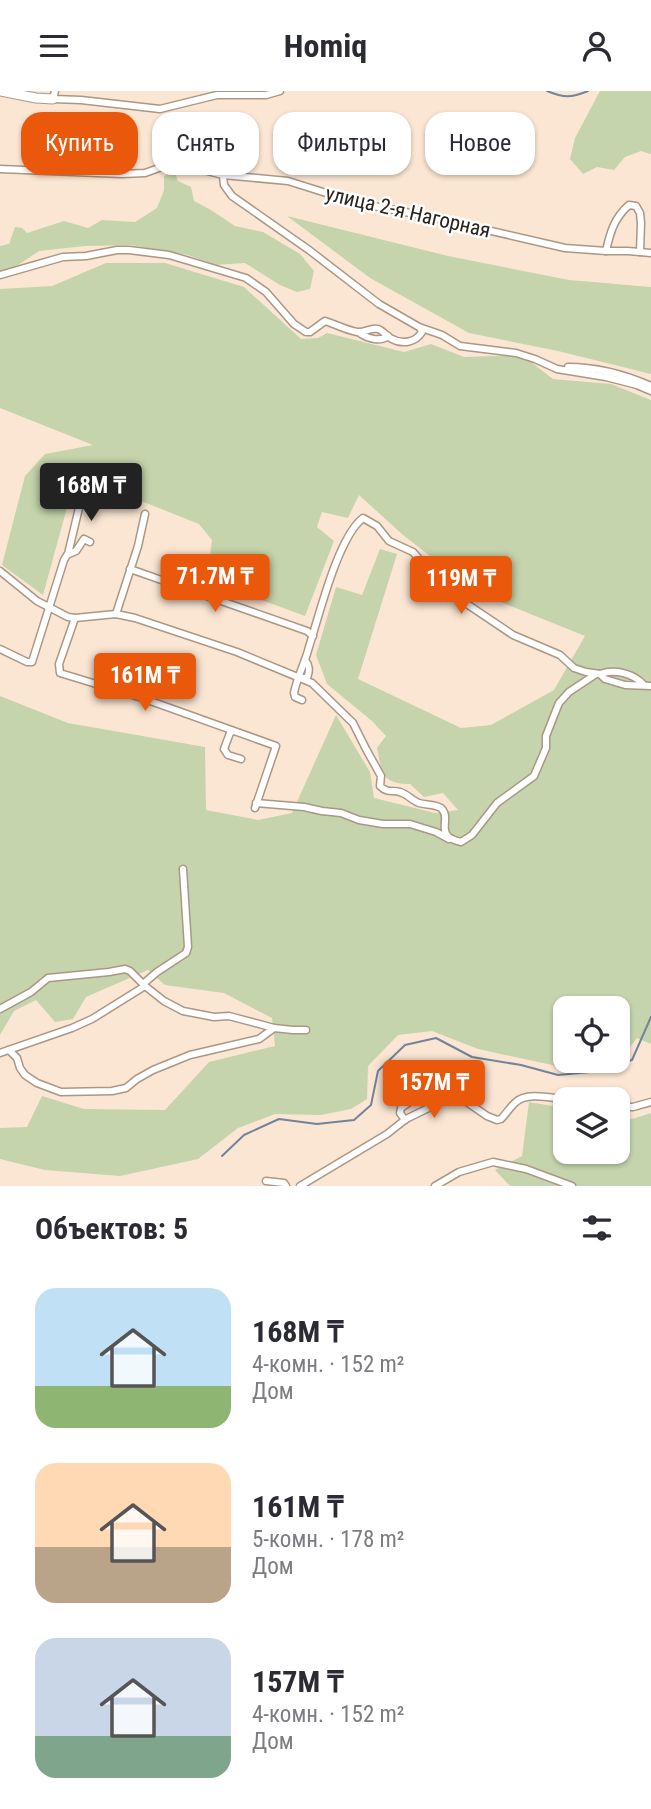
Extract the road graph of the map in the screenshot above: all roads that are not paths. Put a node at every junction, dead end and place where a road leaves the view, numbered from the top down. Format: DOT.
graph roads {
  1 [pos="0,91"];
  2 [pos="280,91"];
  3 [pos="54,95"];
  4 [pos="0,169"];
  5 [pos="152,170"];
  6 [pos="223,175"];
  7 [pos="606,251"];
  8 [pos="640,252"];
  9 [pos="651,254"];
  10 [pos="0,275"];
  11 [pos="419,327"];
  12 [pos="651,389"];
  13 [pos="84,487"];
  14 [pos="145,515"];
  15 [pos="90,541"];
  16 [pos="68,554"];
  17 [pos="130,569"];
  18 [pos="0,571"];
  19 [pos="49,608"];
  20 [pos="116,614"];
  21 [pos="75,618"];
  22 [pos="313,636"];
  23 [pos="0,649"];
  24 [pos="598,674"];
  25 [pos="300,677"];
  26 [pos="647,685"];
  27 [pos="302,700"];
  28 [pos="233,731"];
  29 [pos="241,759"];
  30 [pos="450,839"];
  31 [pos="184,869"];
  32 [pos="144,985"];
  33 [pos="0,1009"];
  34 [pos="274,1028"];
  35 [pos="306,1030"];
  36 [pos="9,1049"];
  37 [pos="0,1053"];
  38 [pos="412,1094"];
  39 [pos="421,1094"];
  40 [pos="553,1098"];
  41 [pos="651,1102"];
  42 [pos="404,1104"];
  43 [pos="630,1107"];
  44 [pos="405,1120"];
  45 [pos="456,1174"];
  46 [pos="266,1181"];
  47 [pos="286,1186"];
  48 [pos="300,1186"];
  49 [pos="435,1186"];
  50 [pos="450,1186"];
  51 [pos="572,1186"];
  1 -- 3 [label="street"];
  2 -- 3 [label="street"];
  4 -- 5 [label="street, улица 2-я Нагорная"];
  6 -- 7 [label="street, улица 2-я Нагорная"];
  6 -- 11 [label="street"];
  7 -- 8 [label="street, улица 2-я Нагорная"];
  7 -- 8 [label="street"];
  8 -- 9 [label="street, улица 2-я Нагорная"];
  10 -- 11 [label="street"];
  11 -- 12 [label="street"];
  13 -- 16 [label="street"];
  14 -- 17 [label="street"];
  15 -- 16 [label="street"];
  16 -- 19 [label="street"];
  17 -- 20 [label="street"];
  17 -- 22 [label="street"];
  18 -- 19 [label="street"];
  19 -- 21 [label="street"];
  19 -- 23 [label="street"];
  20 -- 21 [label="street"];
  20 -- 25 [label="street"];
  21 -- 28 [label="street"];
  22 -- 24 [label="street"];
  22 -- 25 [label="street"];
  24 -- 26 [label="street"];
  24 -- 30 [label="street"];
  25 -- 27 [label="street"];
  25 -- 30 [label="street"];
  28 -- 29 [label="street"];
  28 -- 30 [label="street"];
  31 -- 32 [label="street"];
  32 -- 33 [label="street"];
  32 -- 34 [label="street"];
  32 -- 36 [label="street"];
  34 -- 35 [label="street"];
  34 -- 36 [label="street"];
  36 -- 37 [label="street"];
  38 -- 42 [label="street"];
  39 -- 42 [label="street"];
  40 -- 44 [label="street"];
  41 -- 43 [label="street"];
  42 -- 44 [label="street"];
  44 -- 48 [label="street"];
  45 -- 49 [label="street"];
  45 -- 50 [label="street"];
  45 -- 51 [label="street"];
  46 -- 47 [label="street"];
}
